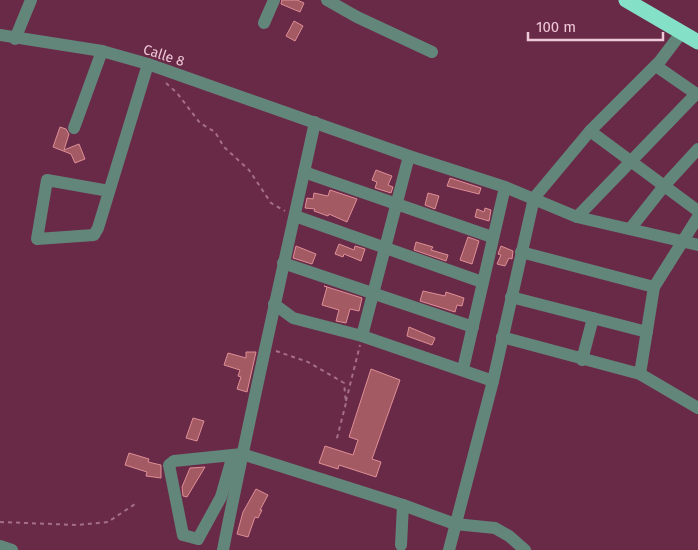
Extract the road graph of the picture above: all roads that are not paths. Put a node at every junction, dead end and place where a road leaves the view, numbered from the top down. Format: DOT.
graph roads {
  1 [pos="31,0"];
  2 [pos="274,0"];
  3 [pos="327,0"];
  4 [pos="626,0"];
  5 [pos="264,23"];
  6 [pos="682,32"];
  7 [pos="0,35"];
  8 [pos="15,39"];
  9 [pos="698,42"];
  10 [pos="102,51"];
  11 [pos="432,52"];
  12 [pos="661,59"];
  13 [pos="148,64"];
  14 [pos="697,94"];
  15 [pos="314,122"];
  16 [pos="74,128"];
  17 [pos="590,131"];
  18 [pos="698,149"];
  19 [pos="409,156"];
  20 [pos="631,162"];
  21 [pos="304,172"];
  22 [pos="664,186"];
  23 [pos="504,187"];
  24 [pos="109,191"];
  25 [pos="534,198"];
  26 [pos="395,203"];
  27 [pos="698,211"];
  28 [pos="295,216"];
  29 [pos="577,217"];
  30 [pos="698,217"];
  31 [pos="630,229"];
  32 [pos="492,237"];
  33 [pos="682,240"];
  34 [pos="698,245"];
  35 [pos="384,246"];
  36 [pos="521,252"];
  37 [pos="283,263"];
  38 [pos="482,282"];
  39 [pos="654,287"];
  40 [pos="373,292"];
  41 [pos="511,298"];
  42 [pos="274,304"];
  43 [pos="593,318"];
  44 [pos="473,327"];
  45 [pos="647,332"];
  46 [pos="362,336"];
  47 [pos="502,337"];
  48 [pos="582,360"];
  49 [pos="463,369"];
  50 [pos="640,374"];
  51 [pos="493,381"];
  52 [pos="698,408"];
  53 [pos="237,454"];
  54 [pos="403,505"];
  55 [pos="455,524"];
  56 [pos="401,545"];
  57 [pos="0,546"];
  58 [pos="12,550"];
  59 [pos="223,550"];
  60 [pos="449,550"];
  61 [pos="525,550"];
  1 -- 8 [label="street"];
  2 -- 5 [label="street"];
  3 -- 11 [label="street"];
  4 -- 6 [label="highway"];
  6 -- 9 [label="highway"];
  6 -- 12 [label="street"];
  7 -- 8 [label="street, Calle 8"];
  8 -- 10 [label="street, Calle 8"];
  10 -- 13 [label="street, Calle 8"];
  10 -- 16 [label="street"];
  12 -- 14 [label="street"];
  12 -- 17 [label="street"];
  13 -- 15 [label="street, Calle 8"];
  13 -- 24 [label="street"];
  14 -- 20 [label="street"];
  15 -- 19 [label="street, Calle 8"];
  15 -- 21 [label="street"];
  17 -- 20 [label="street"];
  17 -- 25 [label="street"];
  18 -- 22 [label="street"];
  19 -- 23 [label="street, Calle 8"];
  19 -- 26 [label="street"];
  20 -- 22 [label="street"];
  20 -- 29 [label="street"];
  21 -- 26 [label="street"];
  21 -- 28 [label="street"];
  22 -- 27 [label="street"];
  22 -- 31 [label="street"];
  23 -- 25 [label="street, Calle 8"];
  23 -- 32 [label="street"];
  24 -- 24 [label="street"];
  25 -- 29 [label="street, Calle 8"];
  25 -- 36 [label="street"];
  26 -- 32 [label="street"];
  26 -- 35 [label="street"];
  28 -- 35 [label="street"];
  28 -- 37 [label="street"];
  29 -- 31 [label="street, Calle 8"];
  30 -- 33 [label="street"];
  31 -- 33 [label="street, Calle 8"];
  32 -- 38 [label="street"];
  33 -- 34 [label="street, Calle 8"];
  33 -- 39 [label="street"];
  35 -- 38 [label="street"];
  35 -- 40 [label="street"];
  36 -- 39 [label="street"];
  36 -- 41 [label="street"];
  37 -- 40 [label="street"];
  37 -- 42 [label="street"];
  38 -- 44 [label="street"];
  39 -- 45 [label="street"];
  40 -- 44 [label="street"];
  40 -- 46 [label="street"];
  41 -- 43 [label="street"];
  41 -- 47 [label="street"];
  42 -- 46 [label="street"];
  42 -- 53 [label="street"];
  43 -- 45 [label="street"];
  43 -- 48 [label="street"];
  44 -- 49 [label="street"];
  45 -- 50 [label="street"];
  46 -- 49 [label="street"];
  47 -- 48 [label="street"];
  47 -- 51 [label="street"];
  48 -- 50 [label="street"];
  49 -- 51 [label="street"];
  50 -- 52 [label="street"];
  51 -- 55 [label="street"];
  53 -- 53 [label="street"];
  53 -- 54 [label="street"];
  53 -- 59 [label="street"];
  54 -- 55 [label="street"];
  54 -- 56 [label="street"];
  55 -- 60 [label="street"];
  55 -- 61 [label="street"];
  57 -- 58 [label="street"];
}
